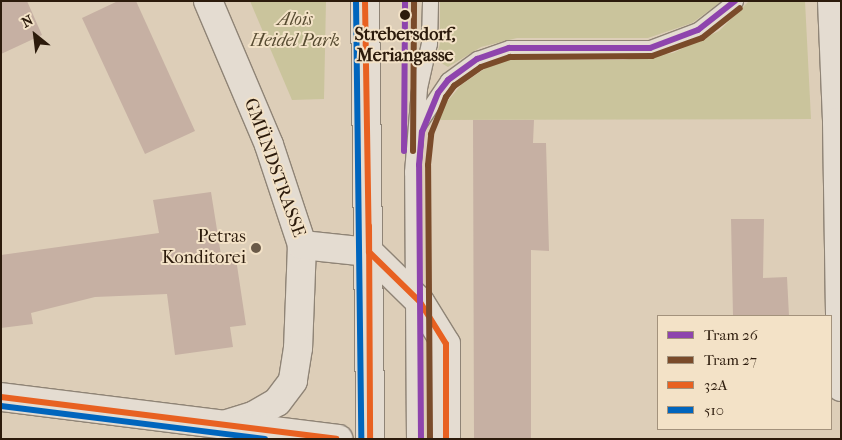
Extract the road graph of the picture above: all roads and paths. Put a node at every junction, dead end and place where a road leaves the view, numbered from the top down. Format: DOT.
graph roads {
  1 [pos="208,1"];
  2 [pos="365,1"];
  3 [pos="430,1"];
  4 [pos="735,1"];
  5 [pos="832,1"];
  6 [pos="416,130"];
  7 [pos="302,245"];
  8 [pos="370,252"];
  9 [pos="413,295"];
  10 [pos="841,376"];
  11 [pos="841,386"];
  12 [pos="1,397"];
  13 [pos="227,424"];
  14 [pos="338,439"];
  15 [pos="370,439"];
  16 [pos="414,439"];
  17 [pos="446,439"];
  1 -- 7 [label="street, GMÜNDSTRASSE"];
  2 -- 8 [label="street"];
  3 -- 6 [label="lane"];
  4 -- 6 [label="lane"];
  5 -- 10 [label="street"];
  6 -- 9 [label="lane"];
  7 -- 8 [label="street"];
  7 -- 13 [label="street, GMÜNDSTRASSE"];
  8 -- 9 [label="street"];
  8 -- 15 [label="street"];
  9 -- 16 [label="lane"];
  9 -- 17 [label="street"];
  10 -- 11 [label="street"];
  12 -- 13 [label="street"];
  13 -- 14 [label="street"];
}
